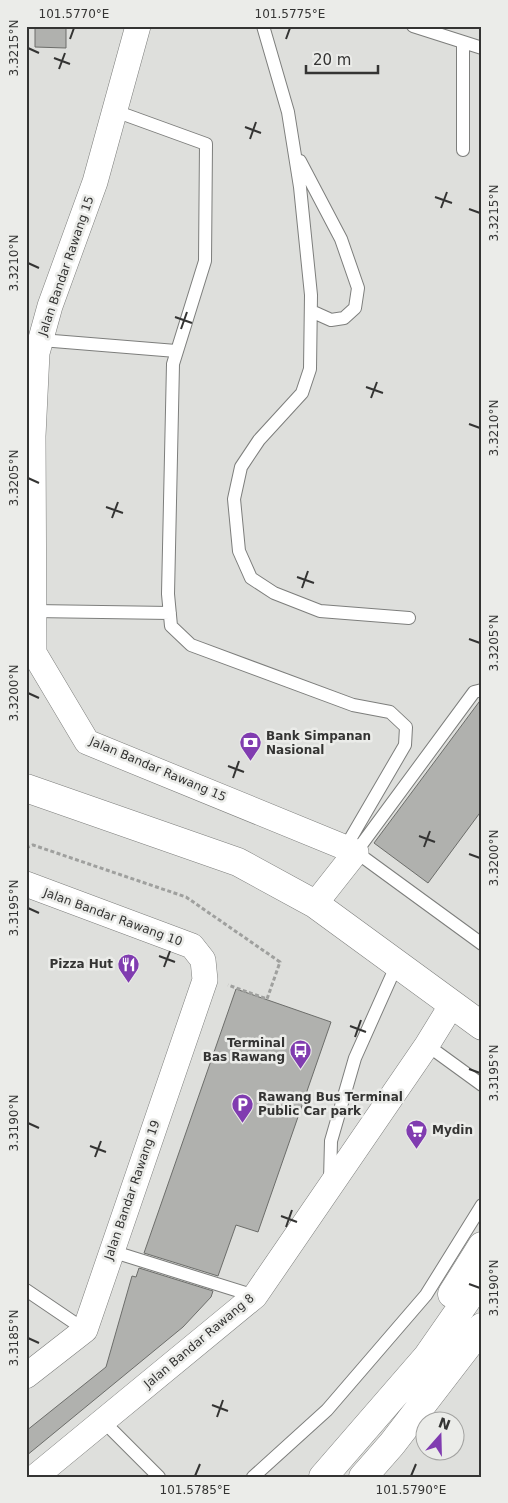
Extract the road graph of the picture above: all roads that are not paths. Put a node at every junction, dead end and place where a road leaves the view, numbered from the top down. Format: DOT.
graph roads {
  1 [pos="138,26"];
  2 [pos="263,26"];
  3 [pos="413,26"];
  4 [pos="463,42"];
  5 [pos="482,48"];
  6 [pos="115,111"];
  7 [pos="294,150"];
  8 [pos="463,150"];
  9 [pos="311,311"];
  10 [pos="41,340"];
  11 [pos="176,351"];
  12 [pos="30,436"];
  13 [pos="34,611"];
  14 [pos="170,613"];
  15 [pos="409,618"];
  16 [pos="482,690"];
  17 [pos="26,788"];
  18 [pos="350,850"];
  19 [pos="26,884"];
  20 [pos="315,904"];
  21 [pos="482,944"];
  22 [pos="397,964"];
  23 [pos="204,980"];
  24 [pos="451,1006"];
  25 [pos="482,1026"];
  26 [pos="427,1045"];
  27 [pos="482,1085"];
  28 [pos="330,1188"];
  29 [pos="482,1205"];
  30 [pos="482,1246"];
  31 [pos="112,1251"];
  32 [pos="482,1278"];
  33 [pos="26,1290"];
  34 [pos="255,1296"];
  35 [pos="482,1328"];
  36 [pos="85,1330"];
  37 [pos="26,1376"];
  38 [pos="399,1389"];
  39 [pos="103,1421"];
  40 [pos="36,1477"];
  41 [pos="158,1477"];
  42 [pos="253,1477"];
  43 [pos="323,1477"];
  44 [pos="362,1477"];
  1 -- 6 [label="street, Jalan Bandar Rawang 15"];
  2 -- 7 [label="lane"];
  3 -- 4 [label="lane"];
  4 -- 5 [label="lane"];
  4 -- 8 [label="lane"];
  6 -- 10 [label="street, Jalan Bandar Rawang 15"];
  6 -- 11 [label="lane"];
  7 -- 9 [label="lane"];
  7 -- 9 [label="lane"];
  9 -- 15 [label="lane"];
  10 -- 11 [label="lane"];
  10 -- 12 [label="street, Jalan Bandar Rawang 15"];
  11 -- 14 [label="lane"];
  12 -- 13 [label="street, Jalan Bandar Rawang 15"];
  13 -- 14 [label="lane"];
  13 -- 18 [label="street, Jalan Bandar Rawang 15"];
  14 -- 18 [label="lane"];
  16 -- 18 [label="lane"];
  17 -- 20 [label="main road"];
  18 -- 20 [label="street"];
  18 -- 21 [label="lane"];
  19 -- 23 [label="street, Jalan Bandar Rawang 10"];
  20 -- 22 [label="main road"];
  22 -- 24 [label="main road"];
  22 -- 28 [label="lane"];
  23 -- 31 [label="street, Jalan Bandar Rawang 19"];
  24 -- 25 [label="main road"];
  24 -- 26 [label="street, Jalan Bandar Rawang 8"];
  26 -- 27 [label="lane"];
  26 -- 28 [label="street, Jalan Bandar Rawang 8"];
  28 -- 34 [label="street, Jalan Bandar Rawang 8"];
  29 -- 42 [label="lane"];
  30 -- 38 [label="main road"];
  31 -- 34 [label="lane"];
  31 -- 36 [label="street, Jalan Bandar Rawang 19"];
  32 -- 38 [label="main road"];
  33 -- 36 [label="lane"];
  34 -- 39 [label="street, Jalan Bandar Rawang 8"];
  35 -- 44 [label="main road"];
  36 -- 37 [label="street"];
  38 -- 43 [label="main road"];
  39 -- 40 [label="street, Jalan Bandar Rawang 8"];
  39 -- 41 [label="lane"];
}
